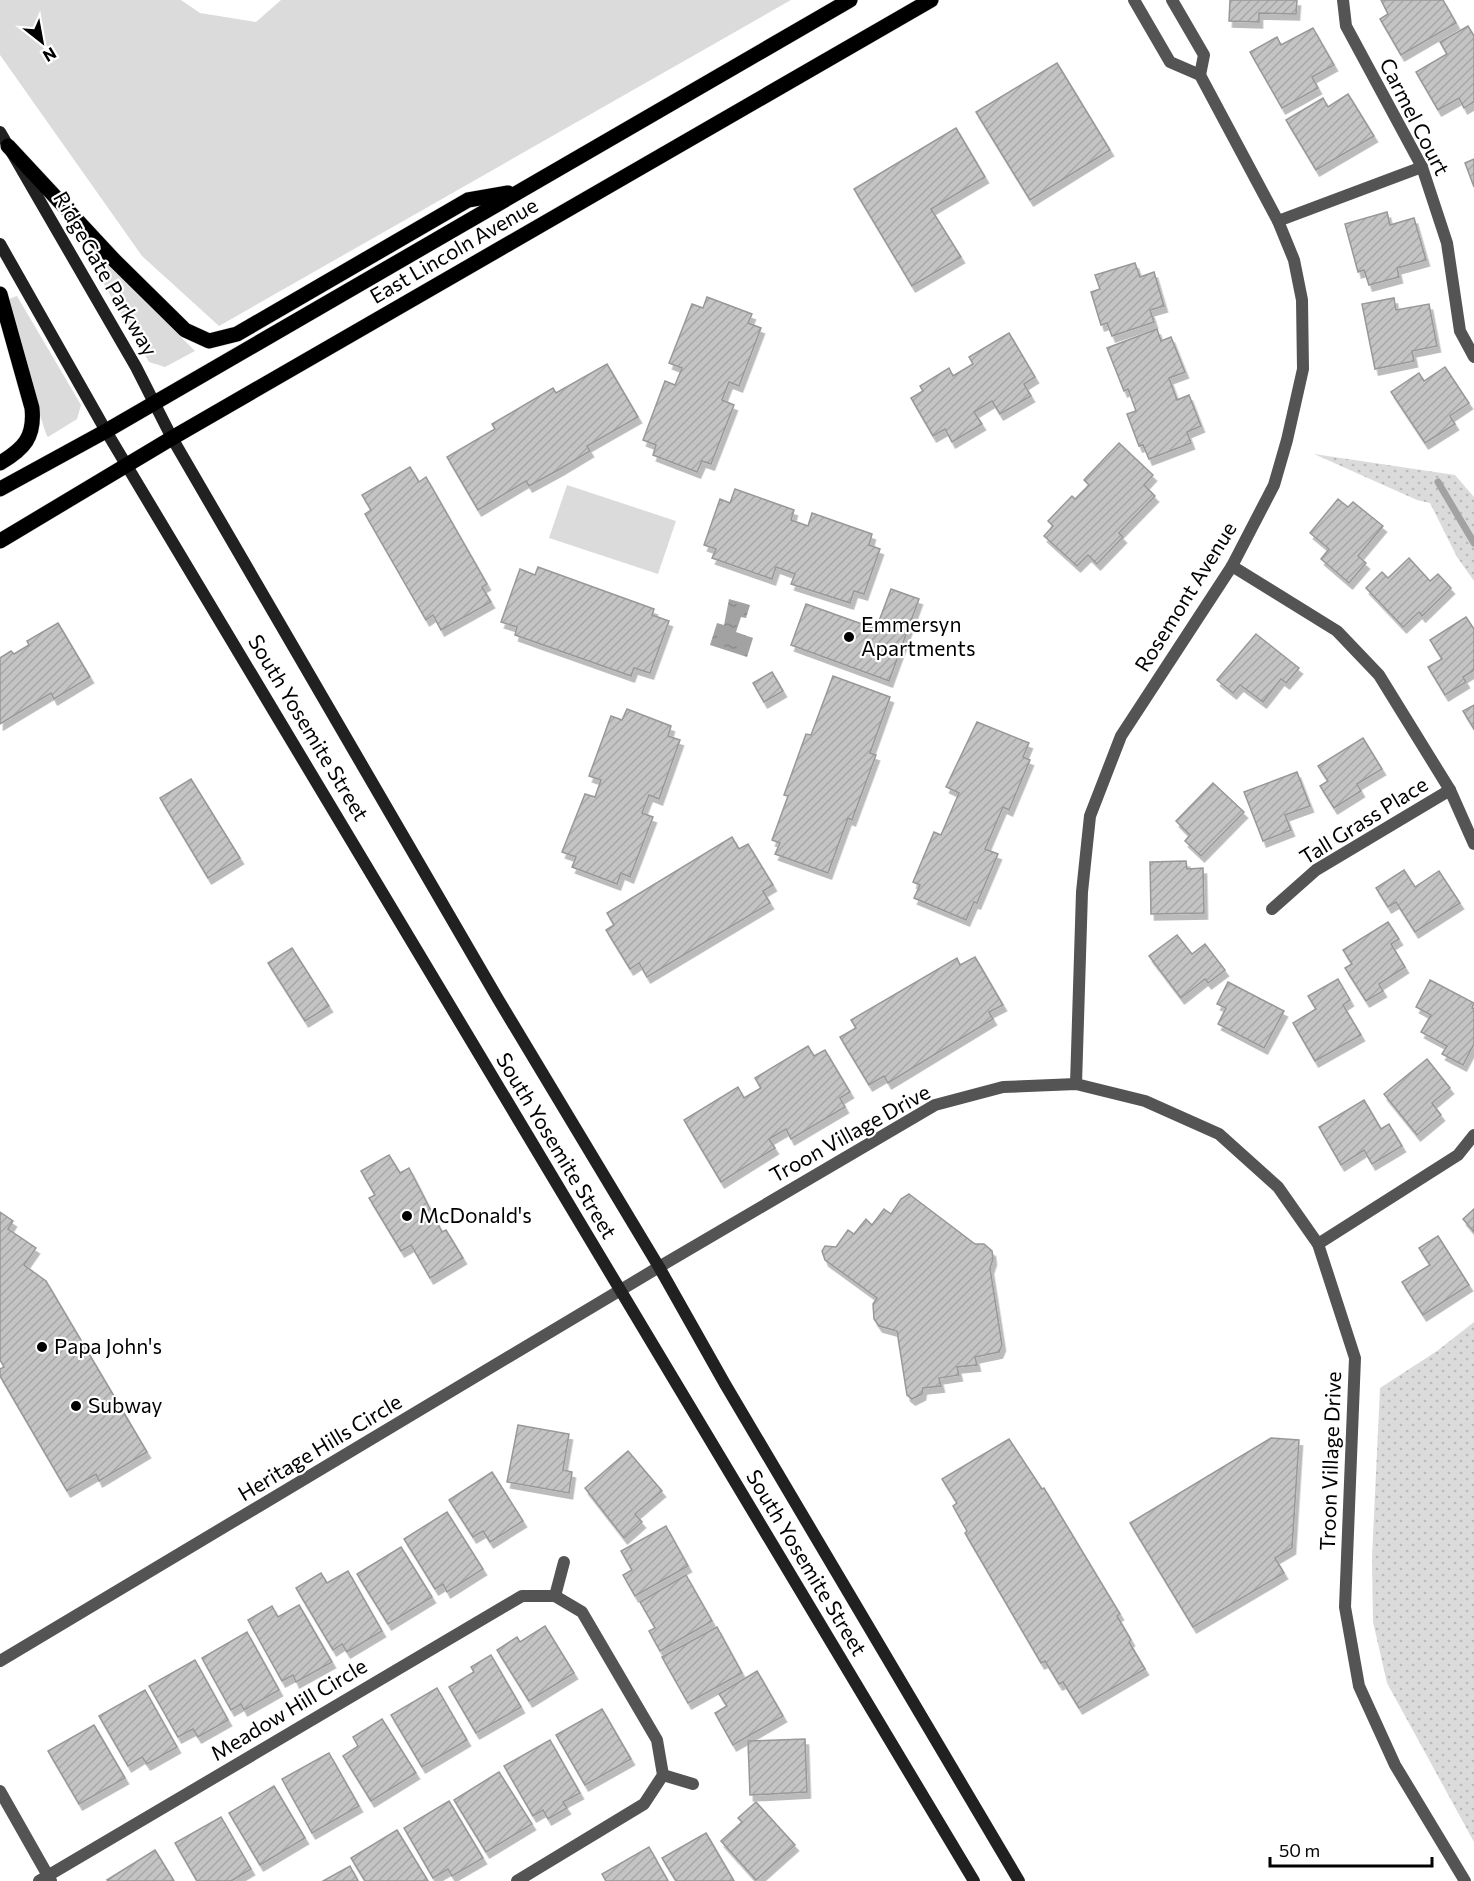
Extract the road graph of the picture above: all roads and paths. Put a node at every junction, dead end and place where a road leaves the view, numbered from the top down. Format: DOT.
graph roads {
  1 [pos="850,0"];
  2 [pos="931,0"];
  3 [pos="1134,0"];
  4 [pos="1172,0"];
  5 [pos="1343,0"];
  6 [pos="1200,75"];
  7 [pos="0,132"];
  8 [pos="8,146"];
  9 [pos="1422,167"];
  10 [pos="520,191"];
  11 [pos="1278,221"];
  12 [pos="0,244"];
  13 [pos="0,294"];
  14 [pos="1474,357"];
  15 [pos="154,402"];
  16 [pos="106,431"];
  17 [pos="172,438"];
  18 [pos="0,463"];
  19 [pos="127,464"];
  20 [pos="0,489"];
  21 [pos="0,541"];
  22 [pos="1232,566"];
  23 [pos="1450,790"];
  24 [pos="1474,844"];
  25 [pos="1272,909"];
  26 [pos="1076,1084"];
  27 [pos="1474,1135"];
  28 [pos="1318,1244"];
  29 [pos="659,1267"];
  30 [pos="620,1290"];
  31 [pos="564,1562"];
  32 [pos="555,1596"];
  33 [pos="0,1661"];
  34 [pos="663,1775"];
  35 [pos="693,1784"];
  36 [pos="0,1791"];
  37 [pos="46,1879"];
  38 [pos="517,1881"];
  39 [pos="974,1881"];
  40 [pos="1019,1881"];
  41 [pos="1465,1881"];
  1 -- 10 [label="main road, East Lincoln Avenue"];
  2 -- 17 [label="main road, East Lincoln Avenue"];
  3 -- 6 [label="street"];
  4 -- 6 [label="street, Rosemont Avenue"];
  5 -- 9 [label="street, Carmel Court"];
  6 -- 11 [label="street, Rosemont Avenue"];
  7 -- 8 [label="main road, RidgeGate Parkway"];
  8 -- 10 [label="main road"];
  8 -- 15 [label="main road, RidgeGate Parkway"];
  9 -- 11 [label="street"];
  9 -- 14 [label="street, Carmel Court"];
  10 -- 15 [label="main road, East Lincoln Avenue"];
  11 -- 22 [label="street, Rosemont Avenue"];
  12 -- 16 [label="main road"];
  13 -- 18 [label="main road"];
  15 -- 16 [label="main road, East Lincoln Avenue"];
  15 -- 17 [label="main road, RidgeGate Parkway"];
  16 -- 19 [label="main road, South Yosemite Street"];
  16 -- 20 [label="main road, East Lincoln Avenue"];
  17 -- 19 [label="main road, East Lincoln Avenue"];
  17 -- 29 [label="main road, South Yosemite Street"];
  19 -- 21 [label="main road, East Lincoln Avenue"];
  19 -- 30 [label="main road, South Yosemite Street"];
  22 -- 23 [label="street"];
  22 -- 26 [label="street, Rosemont Avenue"];
  23 -- 24 [label="street"];
  23 -- 25 [label="street, Tall Grass Place"];
  26 -- 28 [label="street, Troon Village Drive"];
  26 -- 29 [label="street, Troon Village Drive"];
  27 -- 28 [label="street"];
  28 -- 41 [label="street, Troon Village Drive"];
  29 -- 30 [label="street, Heritage Hills Circle"];
  29 -- 40 [label="main road, South Yosemite Street"];
  30 -- 33 [label="street, Heritage Hills Circle"];
  30 -- 39 [label="main road, South Yosemite Street"];
  31 -- 32 [label="street"];
  32 -- 34 [label="street"];
  32 -- 37 [label="street, Meadow Hill Circle"];
  34 -- 35 [label="street"];
  34 -- 38 [label="street"];
  36 -- 37 [label="street"];
}
